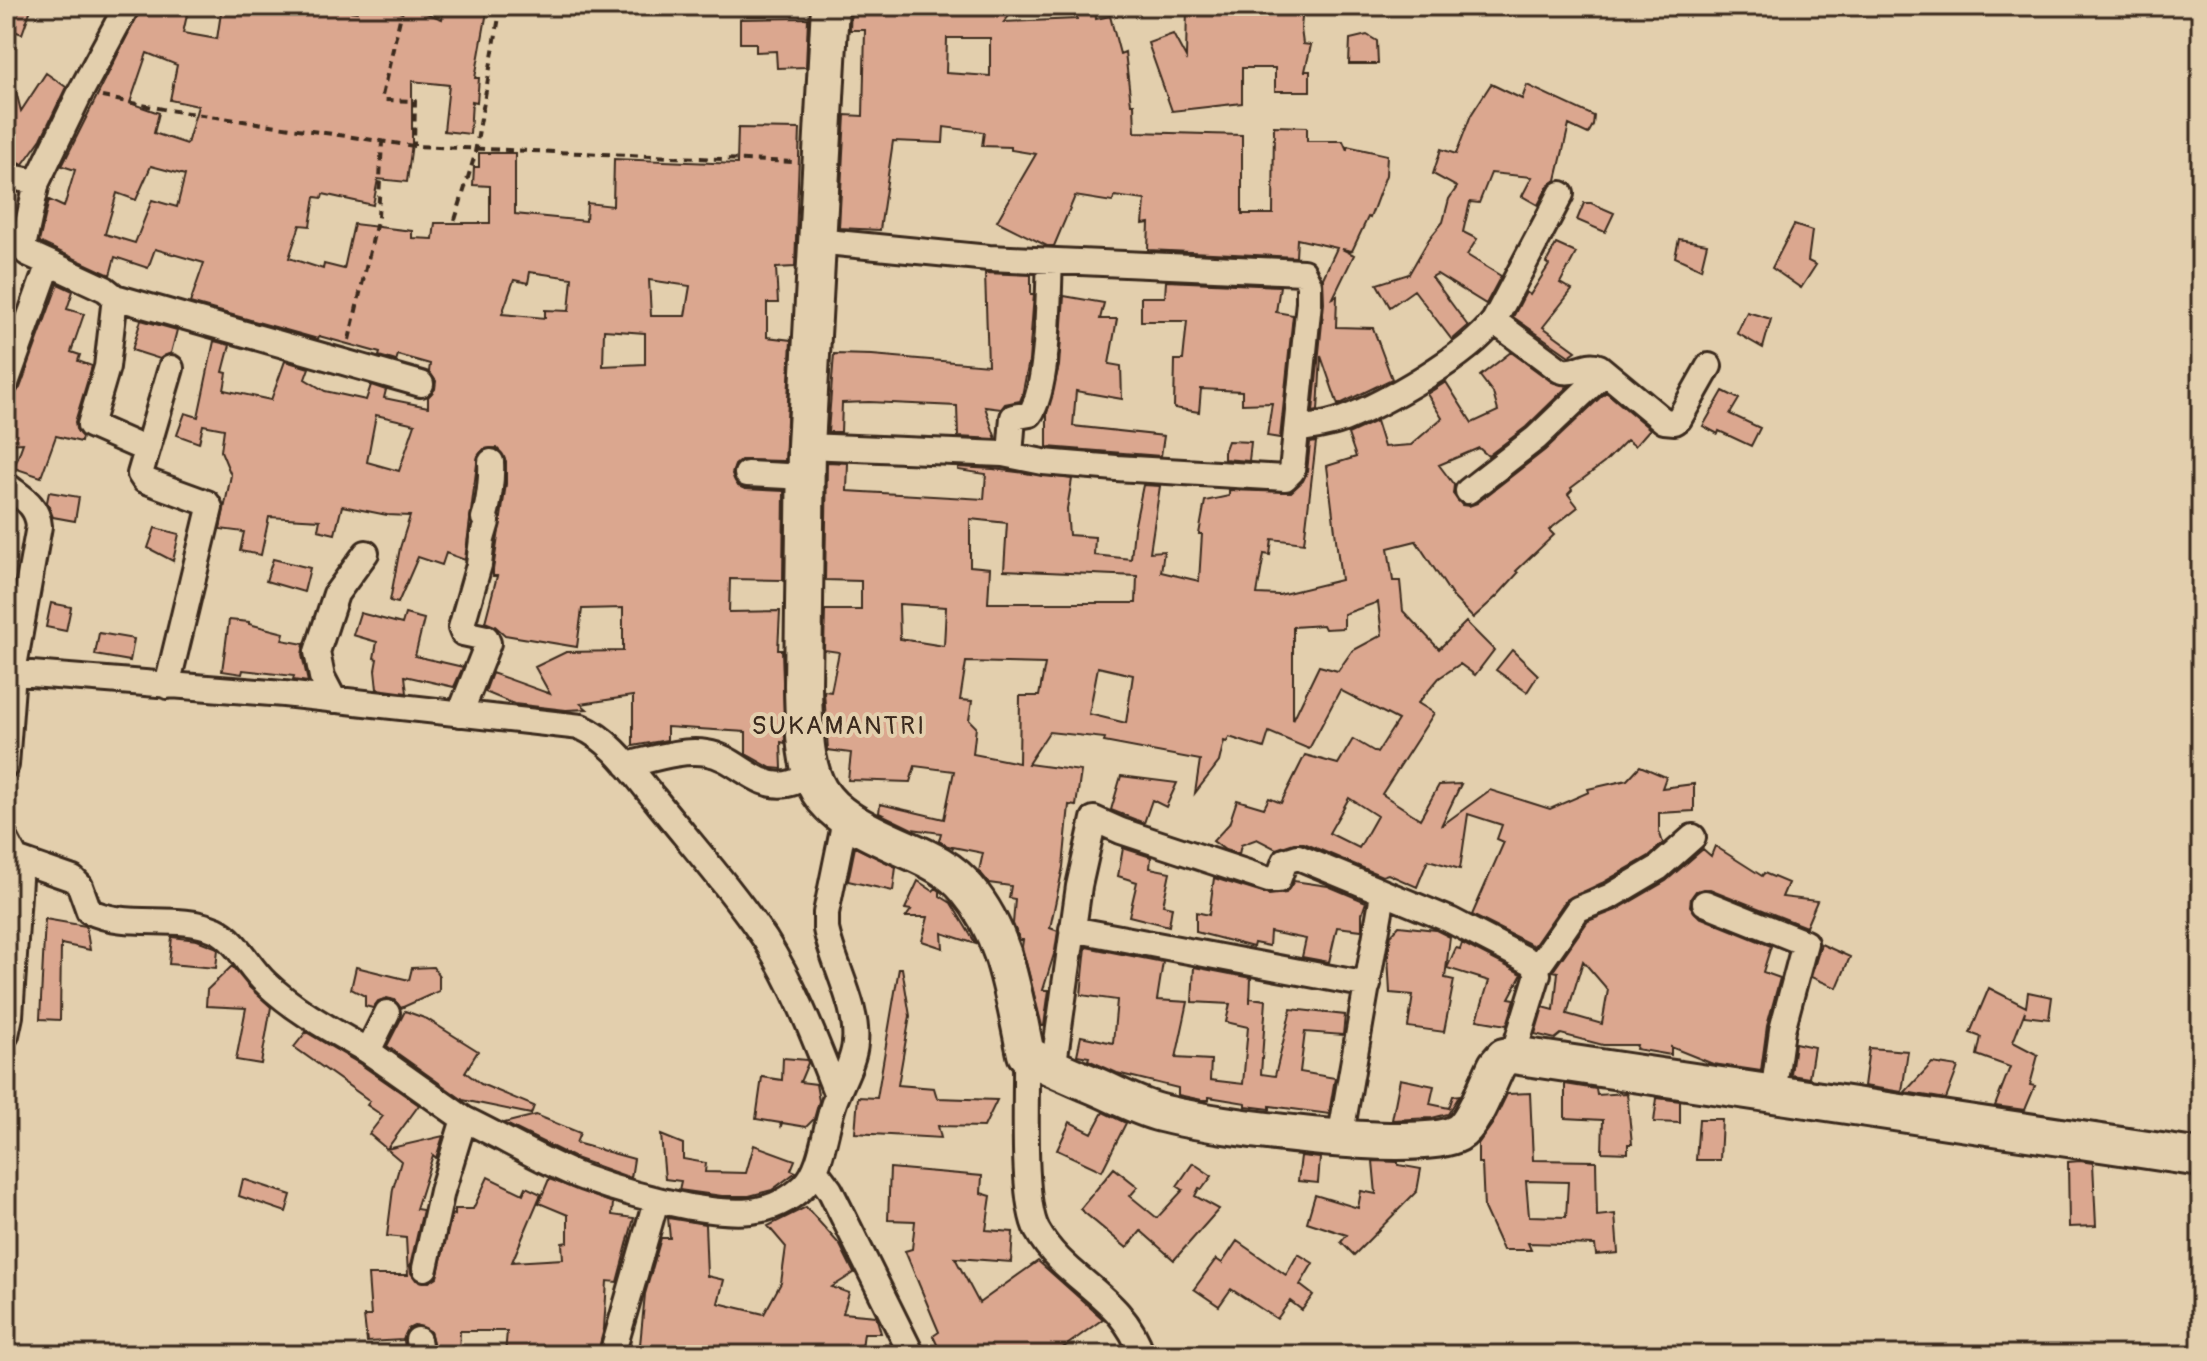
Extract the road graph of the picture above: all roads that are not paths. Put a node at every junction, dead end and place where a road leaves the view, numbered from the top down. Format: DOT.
graph roads {
  1 [pos="127,6"];
  2 [pos="830,6"];
  3 [pos="6,176"];
  4 [pos="37,182"];
  5 [pos="1561,194"];
  6 [pos="816,241"];
  7 [pos="1050,261"];
  8 [pos="49,263"];
  9 [pos="115,297"];
  10 [pos="1494,321"];
  11 [pos="1709,366"];
  12 [pos="171,368"];
  13 [pos="1605,372"];
  14 [pos="6,383"];
  15 [pos="421,384"];
  16 [pos="1296,430"];
  17 [pos="147,450"];
  18 [pos="1010,455"];
  19 [pos="491,462"];
  20 [pos="806,462"];
  21 [pos="747,474"];
  22 [pos="6,485"];
  23 [pos="1468,491"];
  24 [pos="366,553"];
  25 [pos="9,672"];
  26 [pos="167,686"];
  27 [pos="334,700"];
  28 [pos="460,714"];
  29 [pos="6,765"];
  30 [pos="627,765"];
  31 [pos="810,775"];
  32 [pos="845,820"];
  33 [pos="1693,837"];
  34 [pos="11,850"];
  35 [pos="1383,894"];
  36 [pos="1705,903"];
  37 [pos="1072,929"];
  38 [pos="1537,968"];
  39 [pos="1368,985"];
  40 [pos="387,1013"];
  41 [pos="6,1035"];
  42 [pos="368,1051"];
  43 [pos="1513,1055"];
  44 [pos="1040,1062"];
  45 [pos="837,1095"];
  46 [pos="1773,1095"];
  47 [pos="464,1119"];
  48 [pos="1340,1139"];
  49 [pos="2201,1158"];
  50 [pos="815,1170"];
  51 [pos="656,1201"];
  52 [pos="425,1268"];
  53 [pos="1139,1344"];
  54 [pos="612,1355"];
  55 [pos="912,1355"];
  56 [pos="1118,1355"];
  1 -- 4 [label="street"];
  2 -- 6 [label="street"];
  3 -- 4 [label="street"];
  4 -- 8 [label="street"];
  5 -- 10 [label="street"];
  6 -- 7 [label="street"];
  6 -- 20 [label="street"];
  7 -- 16 [label="street"];
  7 -- 18 [label="street"];
  8 -- 9 [label="street"];
  8 -- 14 [label="street"];
  9 -- 15 [label="street"];
  9 -- 17 [label="street"];
  10 -- 13 [label="street"];
  10 -- 16 [label="street"];
  11 -- 13 [label="street"];
  12 -- 17 [label="street"];
  13 -- 23 [label="street"];
  16 -- 18 [label="street"];
  17 -- 26 [label="street"];
  18 -- 20 [label="street"];
  19 -- 28 [label="street"];
  20 -- 21 [label="street"];
  20 -- 31 [label="street"];
  22 -- 25 [label="street"];
  24 -- 27 [label="street"];
  25 -- 26 [label="street"];
  25 -- 29 [label="street"];
  26 -- 27 [label="street"];
  27 -- 28 [label="street"];
  28 -- 30 [label="street"];
  30 -- 31 [label="street"];
  30 -- 45 [label="street"];
  31 -- 32 [label="street"];
  32 -- 44 [label="street"];
  32 -- 45 [label="street"];
  33 -- 38 [label="street"];
  34 -- 41 [label="street"];
  34 -- 42 [label="street"];
  35 -- 37 [label="street"];
  35 -- 38 [label="street"];
  35 -- 39 [label="street"];
  36 -- 46 [label="street"];
  37 -- 39 [label="street"];
  37 -- 44 [label="street"];
  38 -- 43 [label="street"];
  39 -- 48 [label="street"];
  40 -- 42 [label="street"];
  42 -- 47 [label="street"];
  43 -- 46 [label="street"];
  43 -- 48 [label="street"];
  44 -- 48 [label="street"];
  44 -- 53 [label="street"];
  45 -- 50 [label="street"];
  46 -- 49 [label="street"];
  47 -- 51 [label="street"];
  47 -- 52 [label="street"];
  50 -- 51 [label="street"];
  50 -- 55 [label="street"];
  51 -- 54 [label="street"];
  53 -- 56 [label="street"];
}
